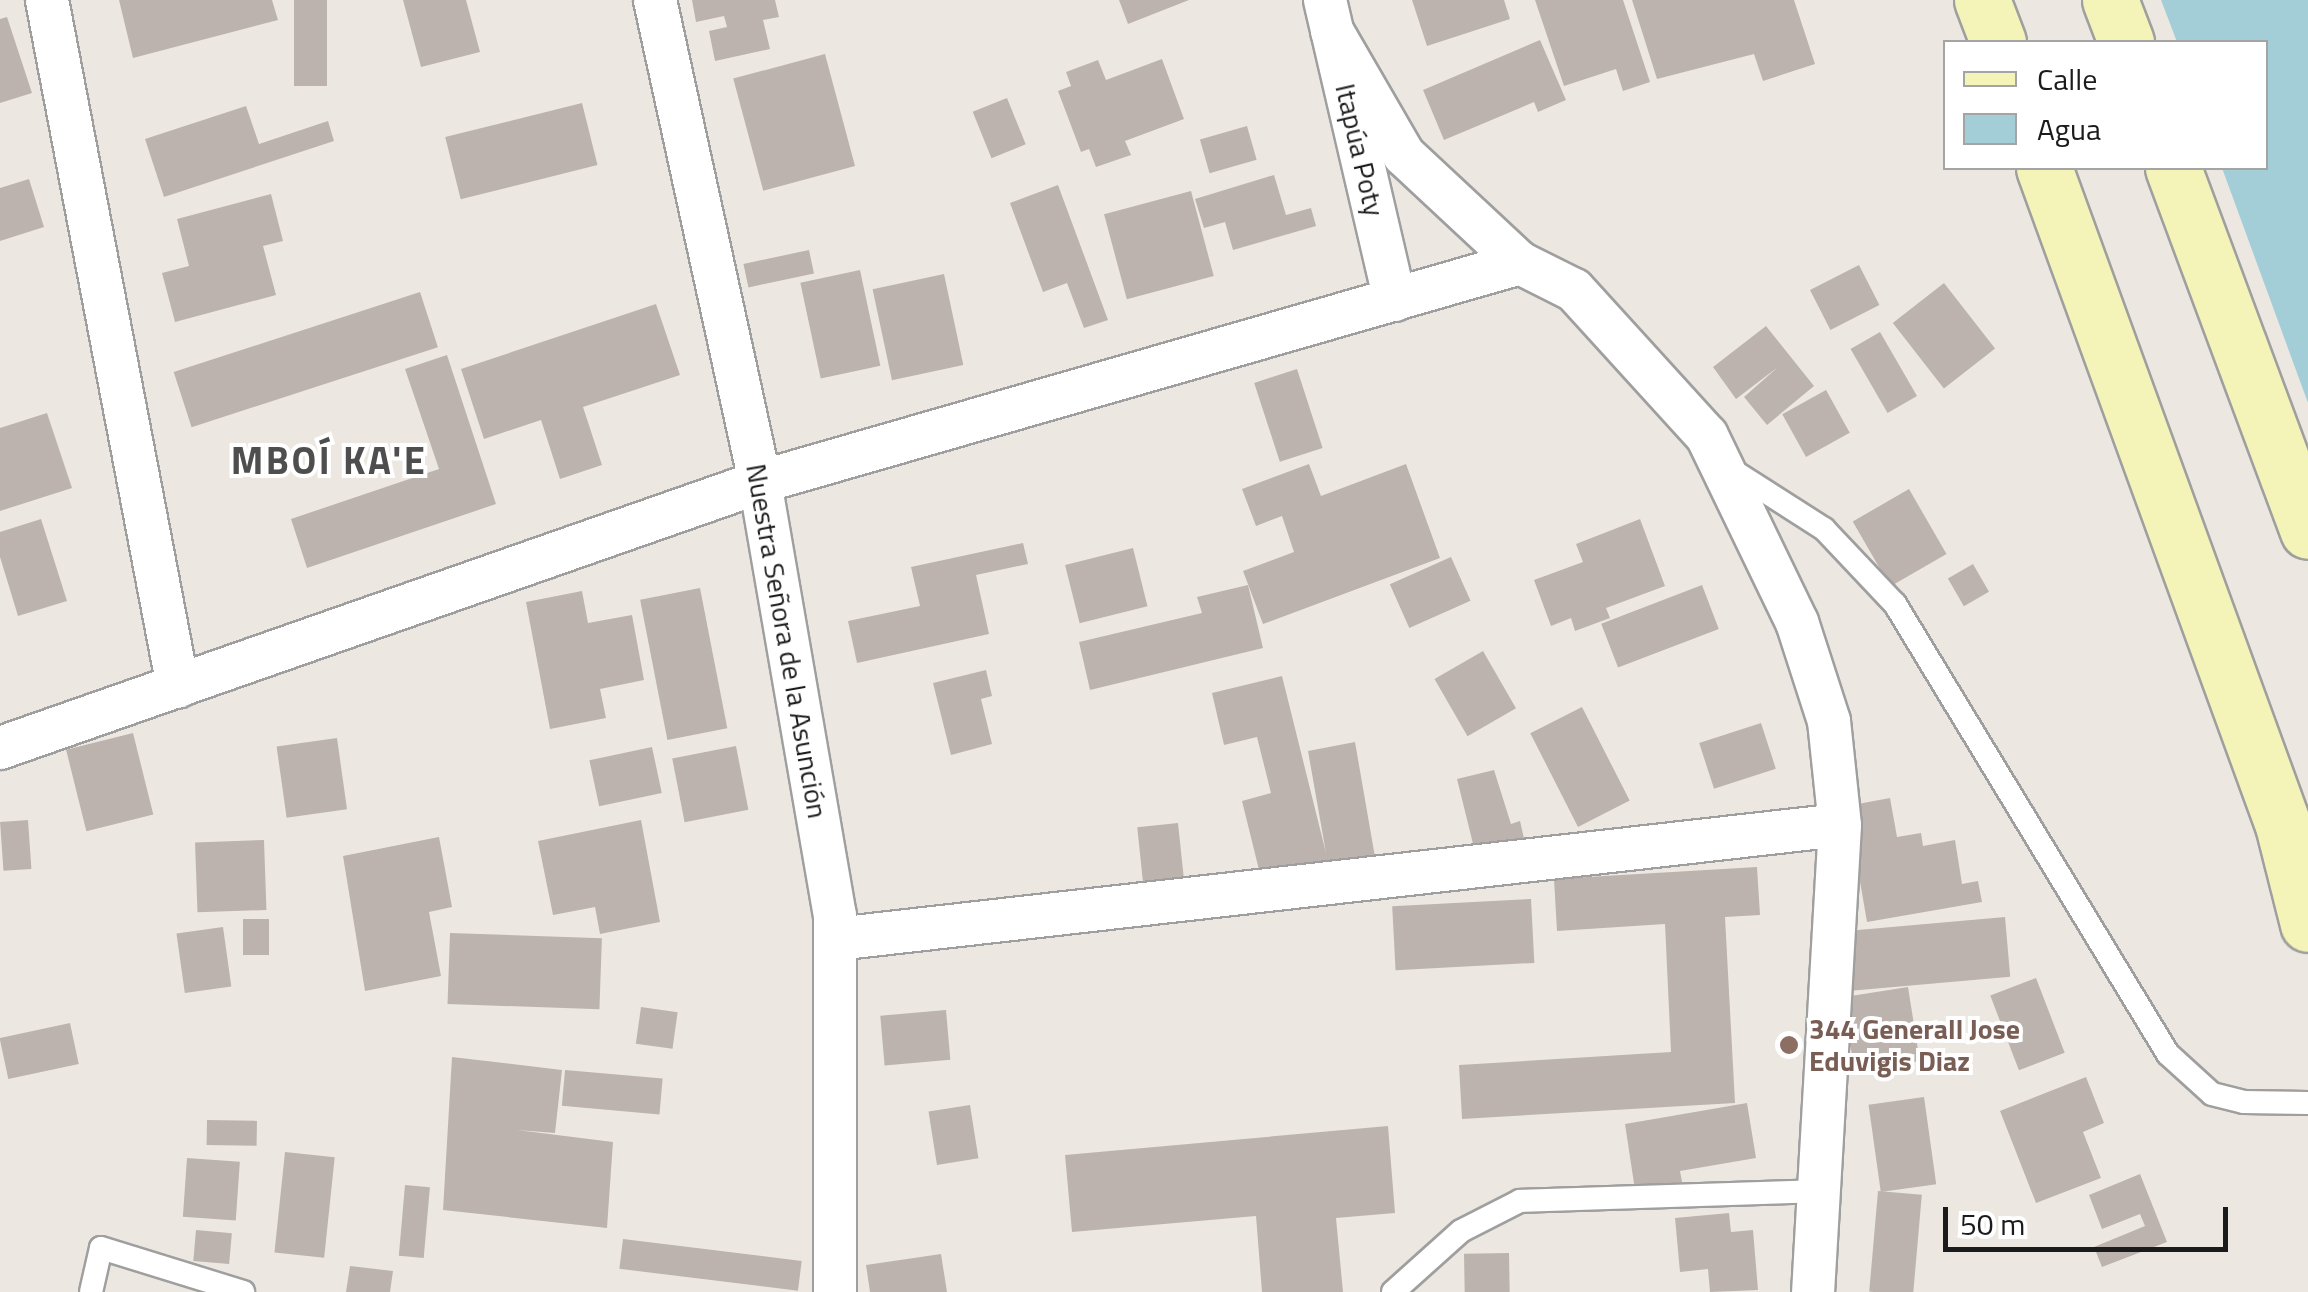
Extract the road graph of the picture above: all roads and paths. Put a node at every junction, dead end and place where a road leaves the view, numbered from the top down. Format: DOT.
graph roads {
  1 [pos="47,0"];
  2 [pos="655,0"];
  3 [pos="1982,0"];
  4 [pos="2110,0"];
  5 [pos="2134,0"];
  6 [pos="1329,16"];
  7 [pos="1997,40"];
  8 [pos="2125,40"];
  9 [pos="2148,40"];
  10 [pos="2045,170"];
  11 [pos="2175,170"];
  12 [pos="2196,170"];
  13 [pos="1520,263"];
  14 [pos="1395,300"];
  15 [pos="1720,462"];
  16 [pos="2308,478"];
  17 [pos="760,482"];
  18 [pos="2308,532"];
  19 [pos="178,687"];
  20 [pos="0,748"];
  21 [pos="1840,826"];
  22 [pos="2308,924"];
  23 [pos="836,939"];
  24 [pos="2308,1103"];
  25 [pos="1819,1191"];
  26 [pos="91,1292"];
  27 [pos="243,1292"];
  28 [pos="834,1292"];
  29 [pos="1394,1292"];
  30 [pos="1813,1292"];
  1 -- 19 [label="street"];
  2 -- 17 [label="street, Nuestra Señora de la Asunción"];
  3 -- 7 [label="main road"];
  4 -- 8 [label="main road"];
  5 -- 9 [label="street"];
  6 -- 13 [label="street"];
  6 -- 14 [label="street, Itapúa Poty"];
  10 -- 22 [label="main road"];
  11 -- 18 [label="main road"];
  12 -- 16 [label="street"];
  13 -- 14 [label="street"];
  13 -- 15 [label="street"];
  14 -- 17 [label="street"];
  15 -- 21 [label="street"];
  15 -- 24 [label="lane"];
  17 -- 19 [label="street"];
  17 -- 23 [label="street, Nuestra Señora de la Asunción"];
  19 -- 20 [label="street"];
  21 -- 23 [label="street"];
  21 -- 25 [label="street"];
  23 -- 28 [label="street, Nuestra Señora de la Asunción"];
  25 -- 29 [label="lane"];
  25 -- 30 [label="street"];
  26 -- 27 [label="lane"];
}
